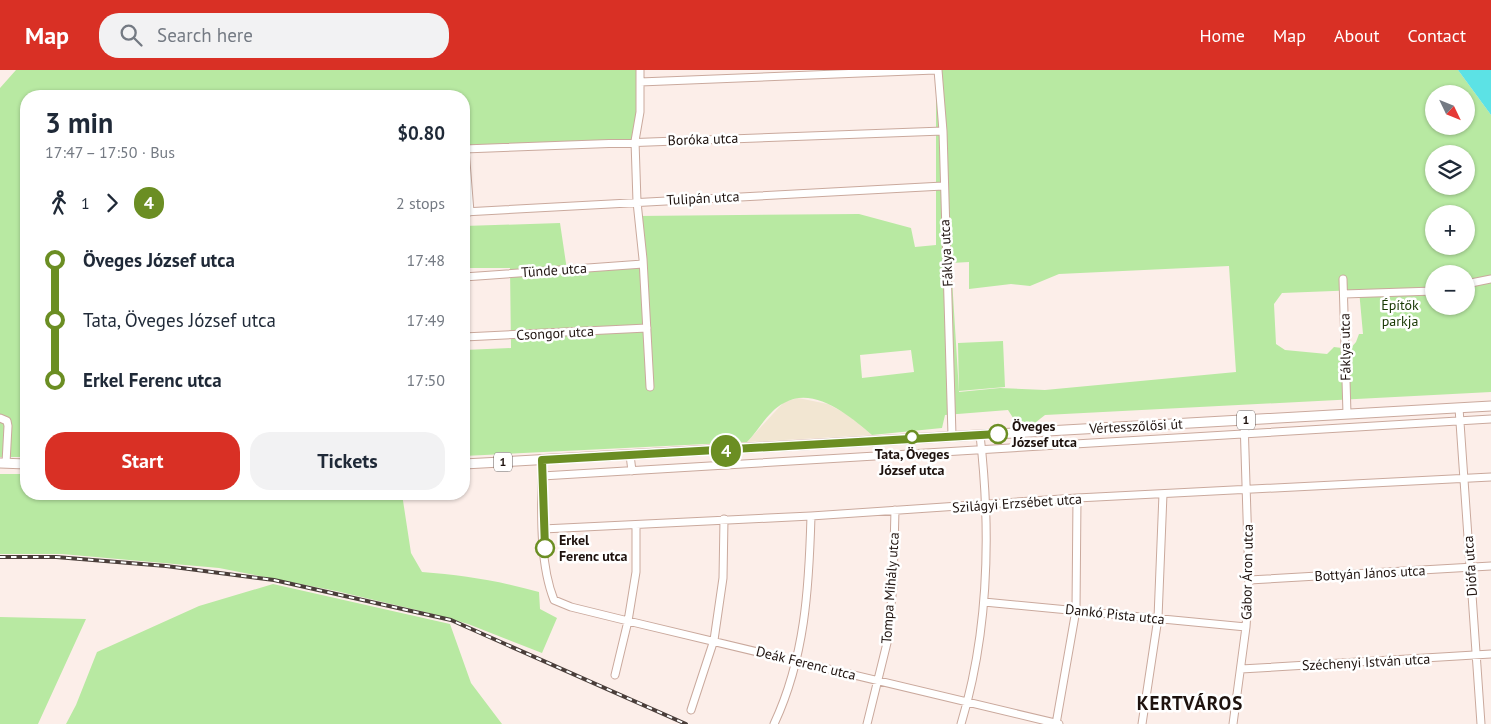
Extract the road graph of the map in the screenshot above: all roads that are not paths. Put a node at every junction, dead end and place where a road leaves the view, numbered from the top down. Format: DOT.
graph roads {
  1 [pos="640,70"];
  2 [pos="936,70"];
  3 [pos="640,82"];
  4 [pos="943,131"];
  5 [pos="635,141"];
  6 [pos="470,149"];
  7 [pos="943,186"];
  8 [pos="637,202"];
  9 [pos="470,212"];
  10 [pos="643,264"];
  11 [pos="470,277"];
  12 [pos="1491,278"];
  13 [pos="1344,279"];
  14 [pos="1475,282"];
  15 [pos="1425,291"];
  16 [pos="1344,294"];
  17 [pos="647,328"];
  18 [pos="470,337"];
  19 [pos="650,386"];
  20 [pos="1491,406"];
  21 [pos="1459,408"];
  22 [pos="1347,414"];
  23 [pos="0,418"];
  24 [pos="1491,419"];
  25 [pos="1244,420"];
  26 [pos="1460,422"];
  27 [pos="1244,434"];
  28 [pos="952,435"];
  29 [pos="980,435"];
  30 [pos="982,450"];
  31 [pos="630,455"];
  32 [pos="542,460"];
  33 [pos="3,463"];
  34 [pos="20,464"];
  35 [pos="470,464"];
  36 [pos="632,471"];
  37 [pos="542,476"];
  38 [pos="1491,477"];
  39 [pos="1464,478"];
  40 [pos="1247,490"];
  41 [pos="1163,494"];
  42 [pos="1076,498"];
  43 [pos="985,506"];
  44 [pos="895,510"];
  45 [pos="811,516"];
  46 [pos="724,519"];
  47 [pos="636,525"];
  48 [pos="543,529"];
  49 [pos="1491,566"];
  50 [pos="1470,567"];
  51 [pos="1249,580"];
  52 [pos="984,602"];
  53 [pos="1076,610"];
  54 [pos="1158,618"];
  55 [pos="628,621"];
  56 [pos="1246,627"];
  57 [pos="714,640"];
  58 [pos="1491,654"];
  59 [pos="1476,655"];
  60 [pos="797,660"];
  61 [pos="1241,669"];
  62 [pos="615,676"];
  63 [pos="878,681"];
  64 [pos="967,702"];
  65 [pos="691,710"];
  66 [pos="774,724"];
  67 [pos="866,724"];
  68 [pos="961,724"];
  69 [pos="1057,724"];
  70 [pos="1142,724"];
  71 [pos="1233,724"];
  72 [pos="1481,724"];
  1 -- 3 [label="street"];
  2 -- 3 [label="street"];
  2 -- 4 [label="street, Fáklya utca"];
  3 -- 5 [label="street"];
  4 -- 5 [label="street, Boróka utca"];
  4 -- 7 [label="street, Fáklya utca"];
  5 -- 6 [label="street, Boróka utca"];
  5 -- 8 [label="street"];
  7 -- 8 [label="street, Tulipán utca"];
  7 -- 28 [label="street, Fáklya utca"];
  8 -- 9 [label="street, Tulipán utca"];
  8 -- 10 [label="street"];
  10 -- 11 [label="street, Tünde utca"];
  10 -- 17 [label="street"];
  12 -- 14 [label="street"];
  13 -- 16 [label="street, Fáklya utca"];
  15 -- 16 [label="street"];
  16 -- 22 [label="street, Fáklya utca"];
  17 -- 18 [label="street, Csongor utca"];
  17 -- 19 [label="street"];
  20 -- 21 [label="main road, Vértesszőlősi út / 1"];
  21 -- 22 [label="main road, Vértesszőlősi út / 1"];
  21 -- 26 [label="street, Diófa utca"];
  22 -- 25 [label="main road, Vértesszőlősi út / 1"];
  23 -- 33 [label="street"];
  24 -- 26 [label="street, Vértesszőlősi út"];
  25 -- 27 [label="street, Gábor Áron utca"];
  25 -- 29 [label="main road, Vértesszőlősi út / 1"];
  26 -- 27 [label="street, Vértesszőlősi út"];
  26 -- 39 [label="street, Diófa utca"];
  27 -- 30 [label="street, Vértesszőlősi út"];
  27 -- 40 [label="street, Gábor Áron utca"];
  28 -- 29 [label="main road, Vértesszőlősi út / 1"];
  28 -- 31 [label="main road, Vértesszőlősi út / 1"];
  29 -- 30 [label="street"];
  30 -- 36 [label="street, Vértesszőlősi út"];
  30 -- 43 [label="street"];
  31 -- 32 [label="main road, Vértesszőlősi út / 1"];
  31 -- 36 [label="street"];
  32 -- 35 [label="main road, Vértesszőlősi út / 1"];
  32 -- 37 [label="street"];
  33 -- 34 [label="main road"];
  36 -- 37 [label="street, Vértesszőlősi út"];
  37 -- 48 [label="street"];
  38 -- 39 [label="street, Szilágyi Erzsébet utca"];
  39 -- 40 [label="street, Szilágyi Erzsébet utca"];
  39 -- 50 [label="street, Diófa utca"];
  40 -- 41 [label="street, Szilágyi Erzsébet utca"];
  40 -- 51 [label="street, Gábor Áron utca"];
  41 -- 42 [label="street, Szilágyi Erzsébet utca"];
  41 -- 54 [label="street"];
  42 -- 43 [label="street, Szilágyi Erzsébet utca"];
  42 -- 53 [label="street"];
  43 -- 44 [label="street, Szilágyi Erzsébet utca"];
  43 -- 52 [label="street"];
  44 -- 45 [label="street, Szilágyi Erzsébet utca"];
  44 -- 63 [label="street, Tompa Mihály utca"];
  45 -- 46 [label="street, Szilágyi Erzsébet utca"];
  45 -- 60 [label="street"];
  46 -- 47 [label="street, Szilágyi Erzsébet utca"];
  46 -- 57 [label="street"];
  47 -- 48 [label="street, Szilágyi Erzsébet utca"];
  47 -- 55 [label="street"];
  48 -- 55 [label="street, Deák Ferenc utca"];
  49 -- 50 [label="street, Bottyán János utca"];
  50 -- 51 [label="street, Bottyán János utca"];
  50 -- 59 [label="street, Diófa utca"];
  51 -- 56 [label="street, Gábor Áron utca"];
  52 -- 53 [label="street, Dankó Pista utca"];
  52 -- 64 [label="street"];
  53 -- 54 [label="street, Dankó Pista utca"];
  53 -- 69 [label="street"];
  54 -- 56 [label="street, Dankó Pista utca"];
  54 -- 70 [label="street"];
  55 -- 57 [label="street, Deák Ferenc utca"];
  55 -- 62 [label="street"];
  56 -- 61 [label="street, Gábor Áron utca"];
  57 -- 60 [label="street, Deák Ferenc utca"];
  57 -- 65 [label="street"];
  58 -- 59 [label="street, Széchenyi István utca"];
  59 -- 61 [label="street, Széchenyi István utca"];
  59 -- 72 [label="street, Diófa utca"];
  60 -- 63 [label="street, Deák Ferenc utca"];
  60 -- 66 [label="street"];
  61 -- 71 [label="street, Gábor Áron utca"];
  63 -- 64 [label="street, Deák Ferenc utca"];
  63 -- 67 [label="street, Tompa Mihály utca"];
  64 -- 68 [label="street"];
  64 -- 69 [label="street, Deák Ferenc utca"];
}
